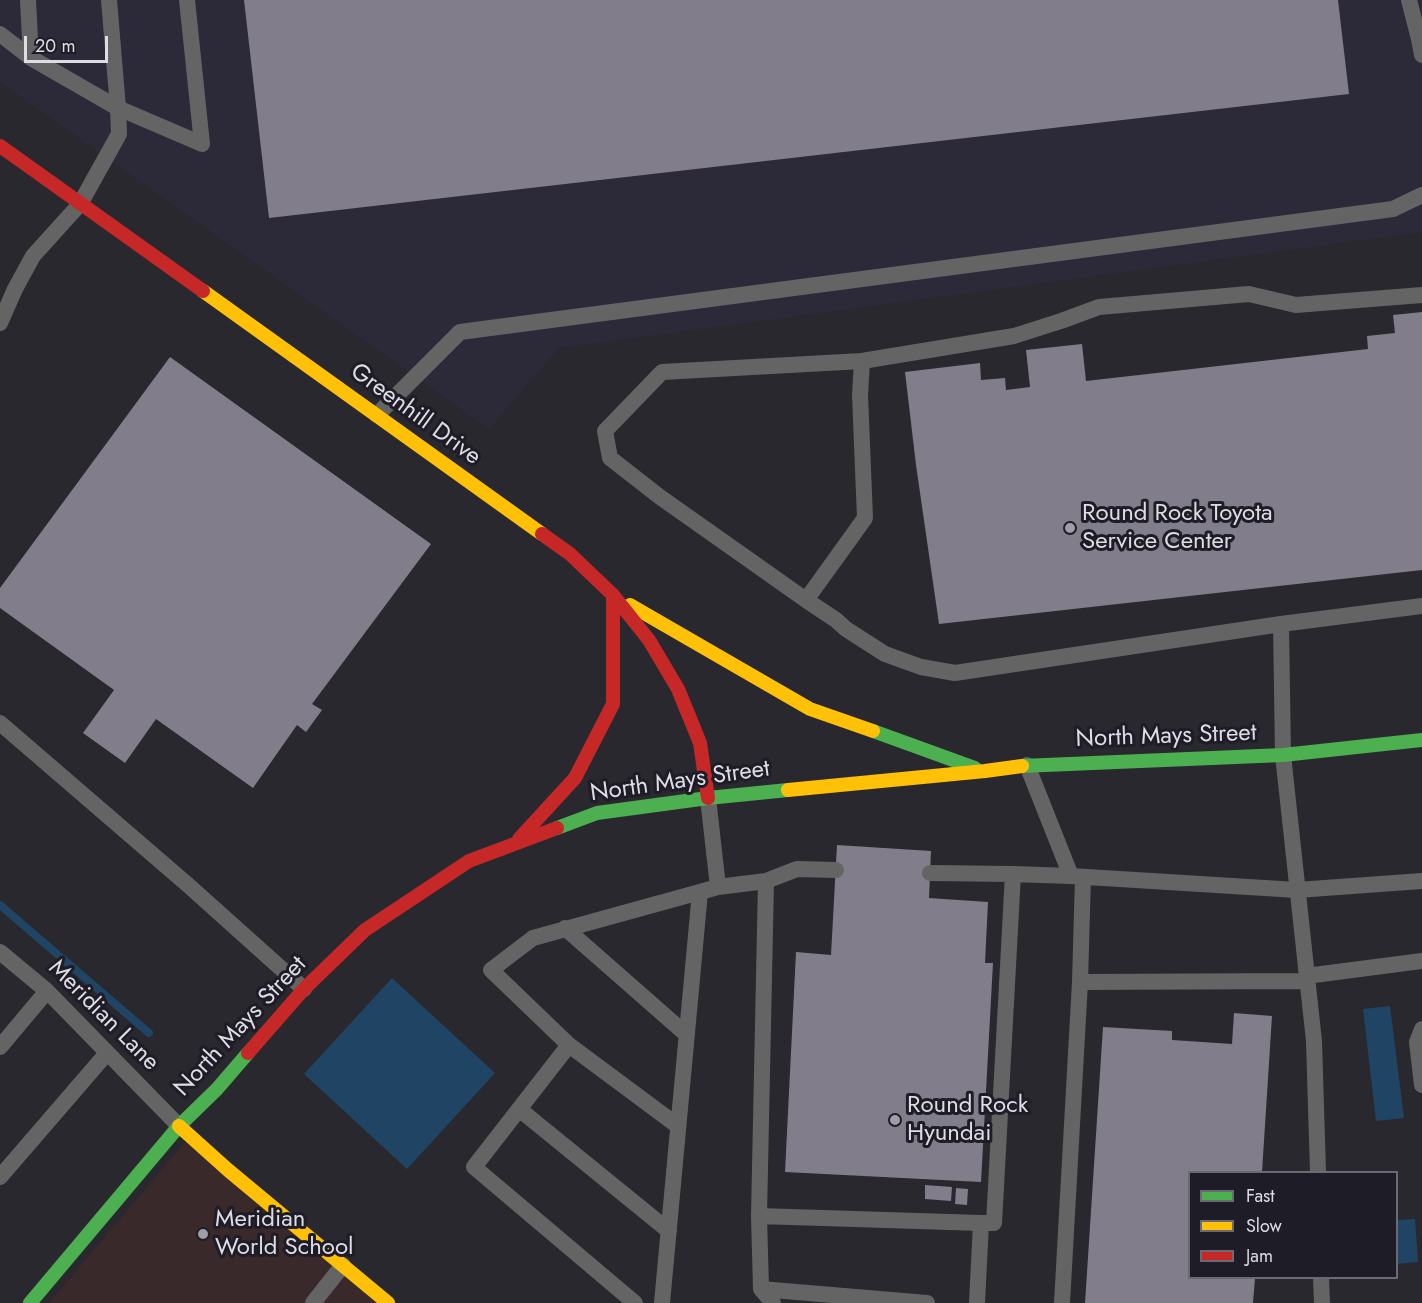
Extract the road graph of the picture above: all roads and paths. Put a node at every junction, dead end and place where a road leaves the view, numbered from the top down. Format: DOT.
graph roads {
  1 [pos="28,0"];
  2 [pos="109,0"];
  3 [pos="187,0"];
  4 [pos="1409,0"];
  5 [pos="0,34"];
  6 [pos="1421,44"];
  7 [pos="30,58"];
  8 [pos="118,108"];
  9 [pos="0,146"];
  10 [pos="1422,195"];
  11 [pos="80,204"];
  12 [pos="1422,294"];
  13 [pos="0,323"];
  14 [pos="862,362"];
  15 [pos="377,415"];
  16 [pos="613,595"];
  17 [pos="806,600"];
  18 [pos="1422,606"];
  19 [pos="1281,624"];
  20 [pos="0,723"];
  21 [pos="1422,740"];
  22 [pos="1283,755"];
  23 [pos="1027,765"];
  24 [pos="985,771"];
  25 [pos="708,798"];
  26 [pos="515,843"];
  27 [pos="836,870"];
  28 [pos="930,873"];
  29 [pos="1013,874"];
  30 [pos="1077,876"];
  31 [pos="766,881"];
  32 [pos="1422,881"];
  33 [pos="718,887"];
  34 [pos="1298,890"];
  35 [pos="700,892"];
  36 [pos="565,928"];
  37 [pos="0,952"];
  38 [pos="1422,961"];
  39 [pos="1307,978"];
  40 [pos="1080,982"];
  41 [pos="304,989"];
  42 [pos="47,991"];
  43 [pos="1422,1029"];
  44 [pos="687,1035"];
  45 [pos="569,1045"];
  46 [pos="0,1047"];
  47 [pos="107,1053"];
  48 [pos="1422,1085"];
  49 [pos="217,1089"];
  50 [pos="217,1107"];
  51 [pos="519,1109"];
  52 [pos="179,1126"];
  53 [pos="678,1126"];
  54 [pos="222,1148"];
  55 [pos="162,1163"];
  56 [pos="199,1163"];
  57 [pos="145,1167"];
  58 [pos="228,1170"];
  59 [pos="1318,1171"];
  60 [pos="0,1177"];
  61 [pos="759,1216"];
  62 [pos="981,1223"];
  63 [pos="669,1231"];
  64 [pos="343,1265"];
  65 [pos="1321,1279"];
  66 [pos="761,1289"];
  67 [pos="30,1303"];
  68 [pos="313,1303"];
  69 [pos="388,1303"];
  70 [pos="634,1303"];
  71 [pos="662,1303"];
  72 [pos="773,1303"];
  73 [pos="927,1303"];
  74 [pos="977,1303"];
  75 [pos="1062,1303"];
  76 [pos="1322,1303"];
  1 -- 7 [label="lane"];
  2 -- 8 [label="lane"];
  3 -- 8 [label="lane"];
  4 -- 6 [label="lane"];
  5 -- 7 [label="lane"];
  7 -- 8 [label="lane"];
  8 -- 11 [label="lane"];
  9 -- 11 [label="main road, Greenhill Drive"];
  10 -- 15 [label="lane"];
  11 -- 13 [label="lane"];
  11 -- 15 [label="main road, Greenhill Drive"];
  12 -- 14 [label="lane"];
  14 -- 17 [label="lane"];
  14 -- 17 [label="lane"];
  15 -- 16 [label="main road, Greenhill Drive"];
  16 -- 24 [label="main road"];
  16 -- 25 [label="main road, Greenhill Drive"];
  16 -- 26 [label="main road"];
  17 -- 19 [label="lane"];
  18 -- 19 [label="lane"];
  19 -- 22 [label="lane"];
  20 -- 41 [label="lane"];
  21 -- 22 [label="main road, North Mays Street"];
  22 -- 23 [label="main road, North Mays Street"];
  22 -- 34 [label="lane"];
  23 -- 24 [label="main road, North Mays Street"];
  23 -- 30 [label="lane"];
  24 -- 25 [label="main road, North Mays Street"];
  25 -- 26 [label="main road, North Mays Street"];
  25 -- 33 [label="lane"];
  26 -- 41 [label="main road, North Mays Street"];
  27 -- 31 [label="lane"];
  28 -- 29 [label="lane"];
  29 -- 30 [label="lane"];
  29 -- 62 [label="lane"];
  30 -- 34 [label="lane"];
  30 -- 40 [label="lane"];
  31 -- 33 [label="lane"];
  31 -- 61 [label="lane"];
  32 -- 34 [label="lane"];
  33 -- 35 [label="lane"];
  34 -- 39 [label="lane"];
  35 -- 36 [label="lane"];
  35 -- 44 [label="lane"];
  36 -- 44 [label="lane"];
  36 -- 45 [label="lane"];
  37 -- 42 [label="lane, Meridian Lane"];
  38 -- 39 [label="lane"];
  39 -- 40 [label="lane"];
  39 -- 59 [label="lane"];
  40 -- 75 [label="lane"];
  41 -- 49 [label="main road, North Mays Street"];
  42 -- 46 [label="lane"];
  42 -- 47 [label="lane, Meridian Lane"];
  43 -- 48 [label="lane"];
  44 -- 53 [label="lane"];
  45 -- 51 [label="lane"];
  45 -- 53 [label="lane"];
  47 -- 52 [label="lane, Meridian Lane"];
  47 -- 60 [label="lane"];
  49 -- 50 [label="main road"];
  49 -- 52 [label="main road, North Mays Street"];
  51 -- 63 [label="lane"];
  51 -- 70 [label="lane"];
  52 -- 57 [label="main road, North Mays Street"];
  52 -- 58 [label="main road, Meridian Lane"];
  53 -- 63 [label="lane"];
  54 -- 58 [label="main road"];
  55 -- 57 [label="main road"];
  56 -- 58 [label="main road"];
  57 -- 67 [label="main road, North Mays Street"];
  58 -- 64 [label="main road, Meridian Lane"];
  61 -- 62 [label="lane"];
  61 -- 66 [label="lane"];
  62 -- 74 [label="lane"];
  63 -- 71 [label="lane"];
  64 -- 68 [label="lane"];
  64 -- 69 [label="main road, Meridian Lane"];
  65 -- 76 [label="lane"];
  66 -- 72 [label="lane"];
  66 -- 73 [label="lane"];
}
